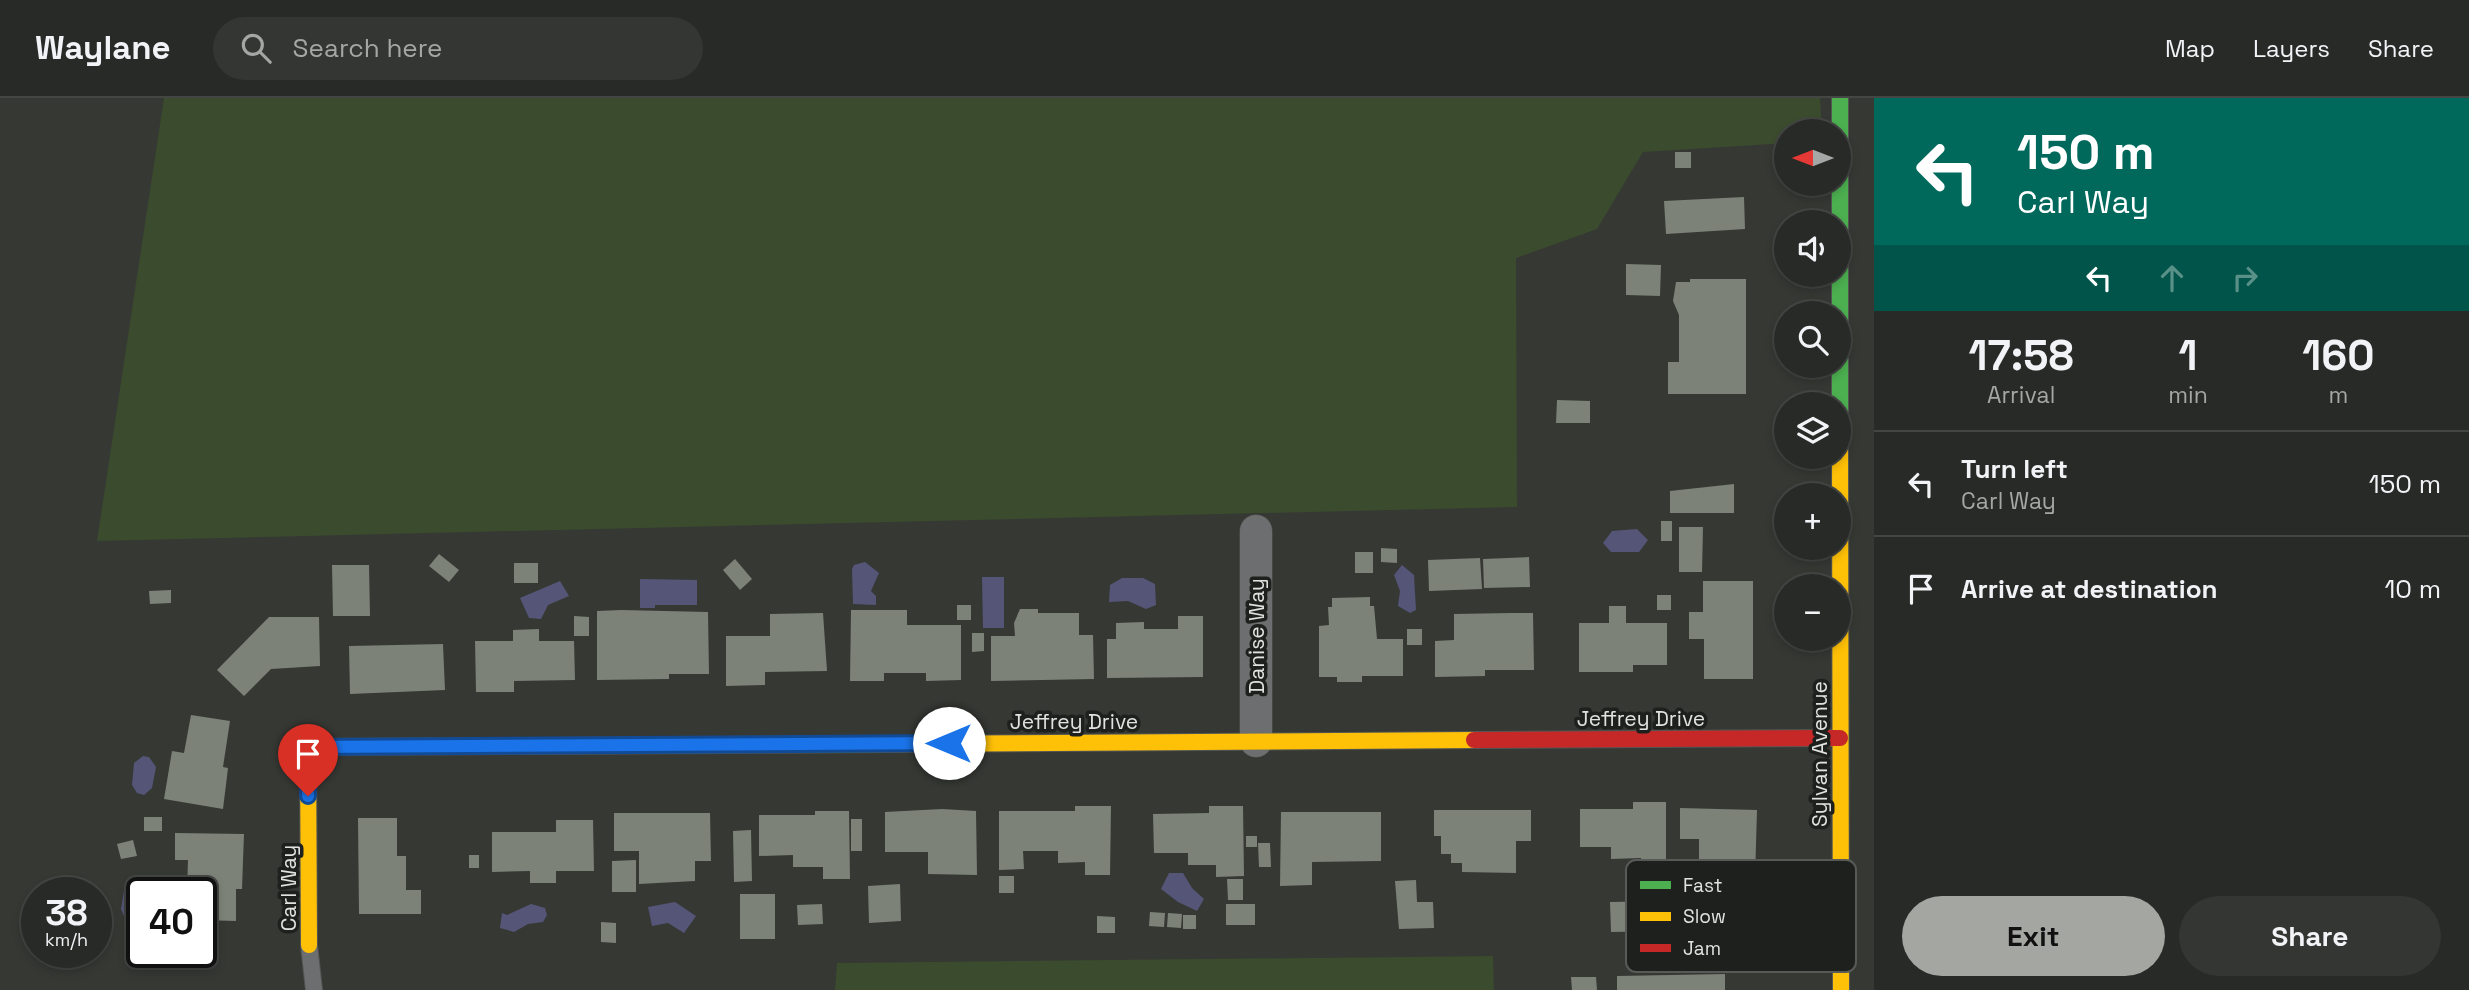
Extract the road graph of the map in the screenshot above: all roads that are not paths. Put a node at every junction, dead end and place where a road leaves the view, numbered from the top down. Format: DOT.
graph roads {
  1 [pos="1840,98"];
  2 [pos="1256,531"];
  3 [pos="1840,738"];
  4 [pos="1256,741"];
  5 [pos="308,747"];
  6 [pos="1840,860"];
  7 [pos="309,945"];
  8 [pos="1841,972"];
  9 [pos="314,990"];
  10 [pos="1841,990"];
  1 -- 3 [label="street, Sylvan Avenue"];
  2 -- 4 [label="street, Danise Way"];
  3 -- 4 [label="street, Jeffrey Drive"];
  3 -- 6 [label="street, Sylvan Avenue"];
  4 -- 5 [label="street, Jeffrey Drive"];
  5 -- 7 [label="street, Carl Way"];
  7 -- 9 [label="lane"];
  8 -- 10 [label="street, Sylvan Avenue"];
}
